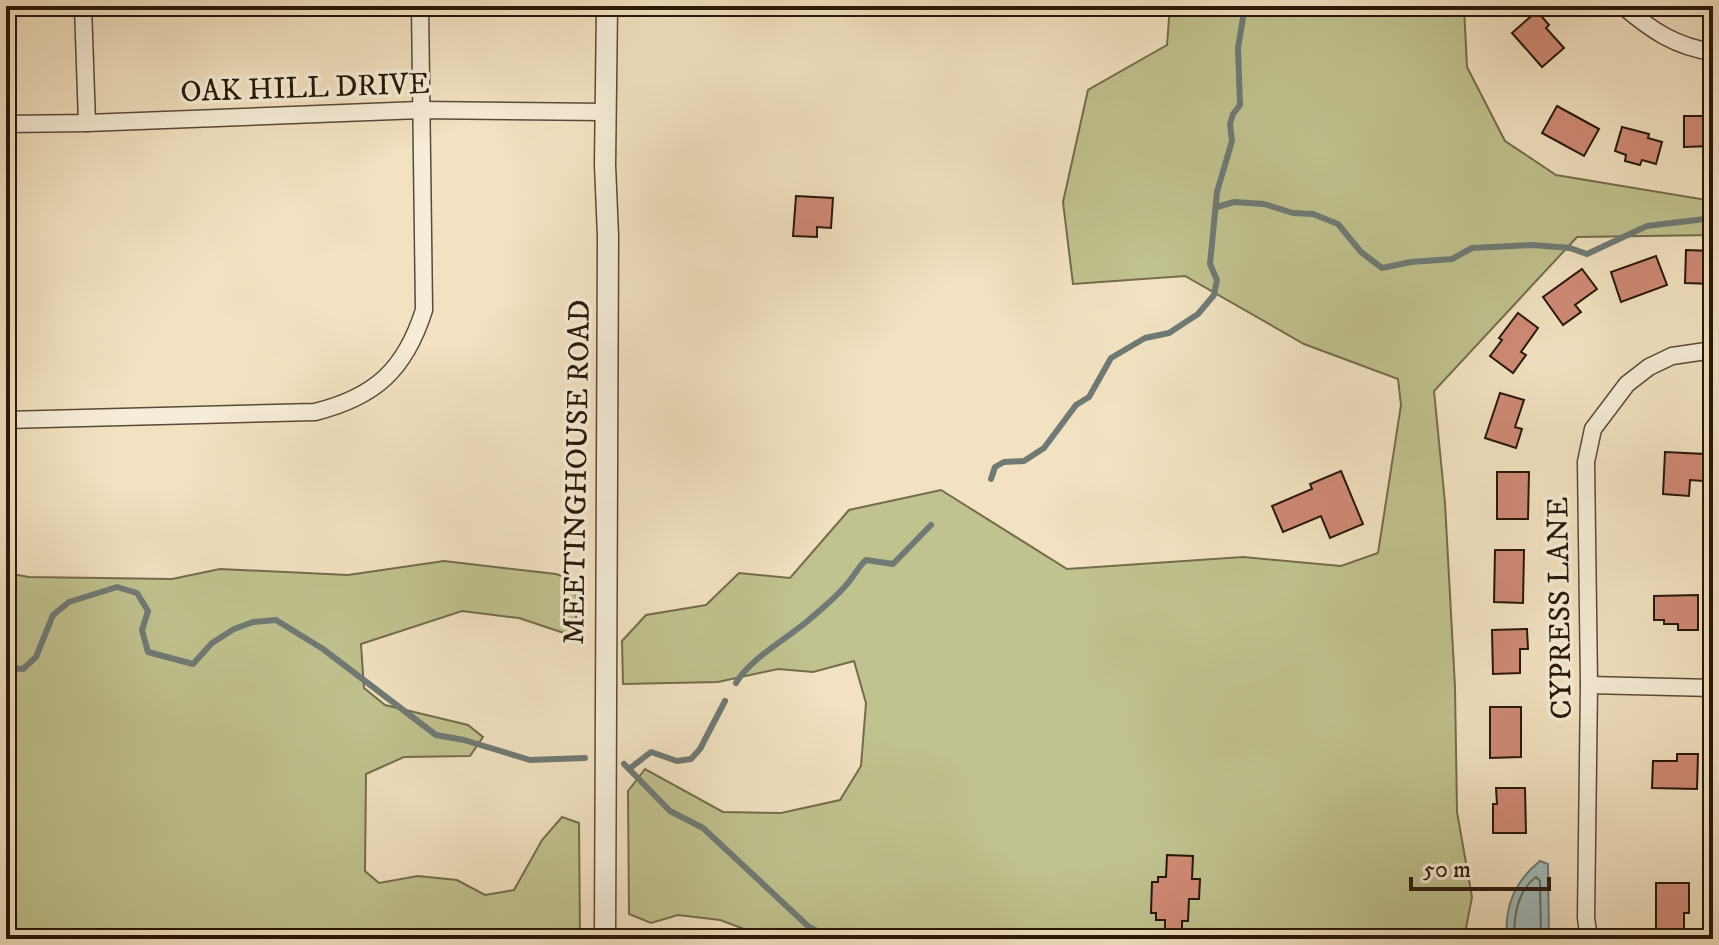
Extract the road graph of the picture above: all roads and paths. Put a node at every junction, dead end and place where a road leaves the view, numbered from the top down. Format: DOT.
graph roads {
  1 [pos="83,6"];
  2 [pos="420,6"];
  3 [pos="607,6"];
  4 [pos="1623,6"];
  5 [pos="1713,52"];
  6 [pos="420,110"];
  7 [pos="606,112"];
  8 [pos="87,123"];
  9 [pos="6,124"];
  10 [pos="1713,350"];
  11 [pos="6,420"];
  12 [pos="1589,685"];
  13 [pos="1713,688"];
  14 [pos="605,939"];
  15 [pos="1589,939"];
  1 -- 8 [label="street"];
  2 -- 6 [label="street"];
  3 -- 7 [label="street, MEETINGHOUSE ROAD"];
  4 -- 5 [label="street"];
  6 -- 7 [label="street, OAK HILL DRIVE"];
  6 -- 8 [label="street, OAK HILL DRIVE"];
  6 -- 11 [label="street"];
  7 -- 14 [label="street, MEETINGHOUSE ROAD"];
  8 -- 9 [label="street, OAK HILL DRIVE"];
  10 -- 12 [label="street, CYPRESS LANE"];
  12 -- 13 [label="street"];
  12 -- 15 [label="street, CYPRESS LANE"];
}
